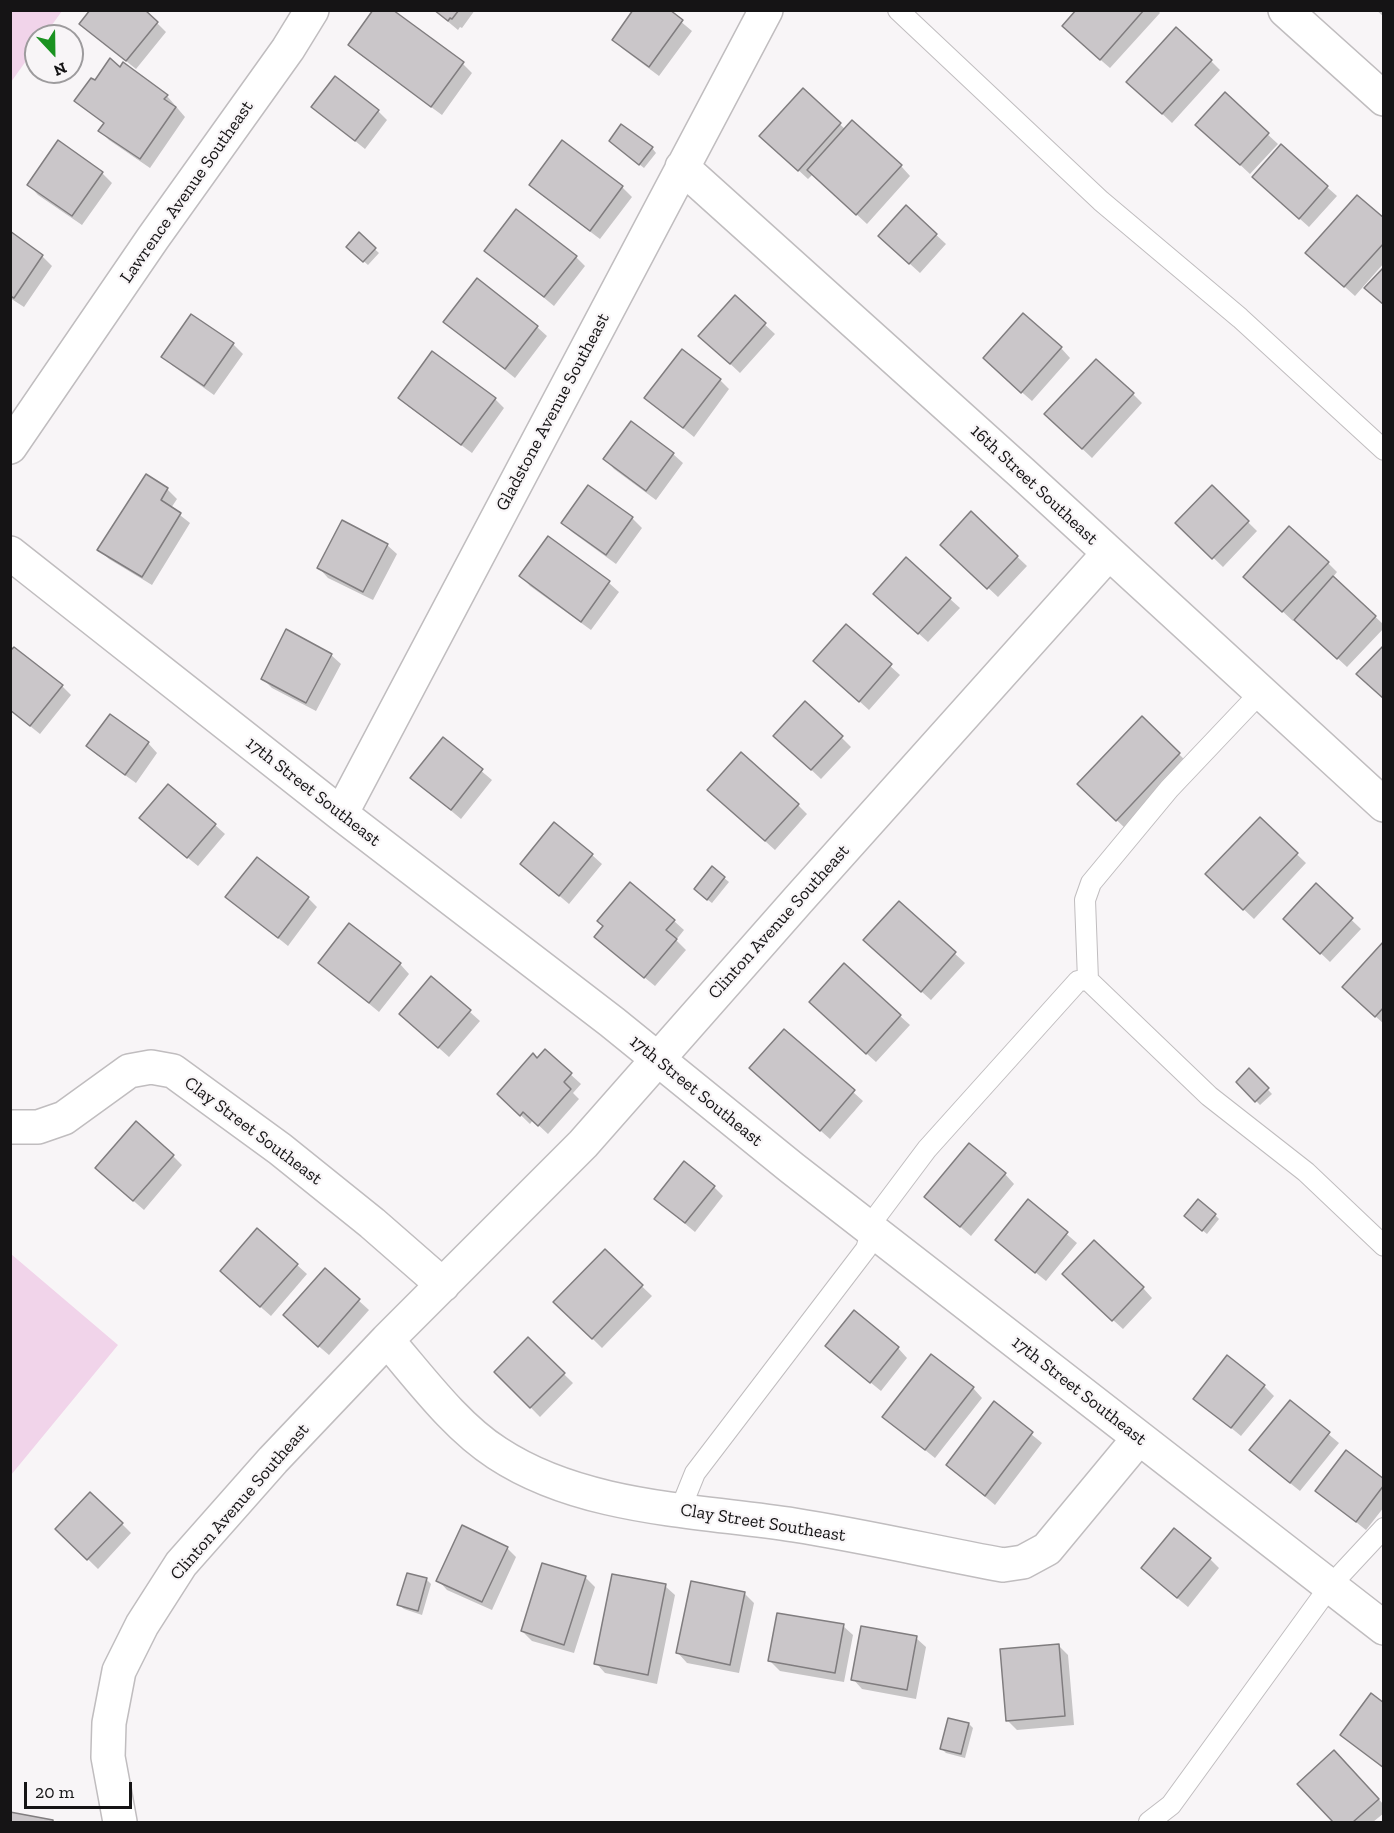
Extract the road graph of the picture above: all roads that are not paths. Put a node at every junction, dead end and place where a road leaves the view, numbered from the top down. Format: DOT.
graph roads {
  1 [pos="312,10"];
  2 [pos="766,10"];
  3 [pos="898,10"];
  4 [pos="1285,10"];
  5 [pos="1383,99"];
  6 [pos="682,167"];
  7 [pos="10,447"];
  8 [pos="1383,450"];
  9 [pos="10,553"];
  10 [pos="1108,554"];
  11 [pos="1260,693"];
  12 [pos="1383,805"];
  13 [pos="340,814"];
  14 [pos="1088,980"];
  15 [pos="657,1060"];
  16 [pos="10,1127"];
  17 [pos="871,1228"];
  18 [pos="1383,1246"];
  19 [pos="443,1285"];
  20 [pos="387,1340"];
  21 [pos="1139,1438"];
  22 [pos="680,1510"];
  23 [pos="1383,1528"];
  24 [pos="1330,1586"];
  25 [pos="1383,1628"];
  26 [pos="120,1822"];
  27 [pos="1149,1822"];
  1 -- 7 [label="street, Lawrence Avenue Southeast"];
  2 -- 6 [label="street, Gladstone Avenue Southeast"];
  3 -- 8 [label="lane"];
  4 -- 5 [label="street"];
  6 -- 10 [label="street, 16th Street Southeast"];
  6 -- 13 [label="street, Gladstone Avenue Southeast"];
  9 -- 13 [label="street, 17th Street Southeast"];
  10 -- 11 [label="street, 16th Street Southeast"];
  10 -- 15 [label="street, Clinton Avenue Southeast"];
  11 -- 12 [label="street, 16th Street Southeast"];
  11 -- 14 [label="lane"];
  13 -- 15 [label="street, 17th Street Southeast"];
  14 -- 17 [label="lane"];
  14 -- 18 [label="lane"];
  15 -- 17 [label="street, 17th Street Southeast"];
  15 -- 19 [label="street, Clinton Avenue Southeast"];
  16 -- 19 [label="street, Clay Street Southeast"];
  17 -- 21 [label="street, 17th Street Southeast"];
  17 -- 22 [label="lane"];
  19 -- 20 [label="street, Clinton Avenue Southeast"];
  20 -- 22 [label="street, Clay Street Southeast"];
  20 -- 26 [label="street, Clinton Avenue Southeast"];
  21 -- 22 [label="street, Clay Street Southeast"];
  21 -- 24 [label="street, 17th Street Southeast"];
  23 -- 24 [label="lane"];
  24 -- 25 [label="street, 17th Street Southeast"];
  24 -- 27 [label="lane"];
}
